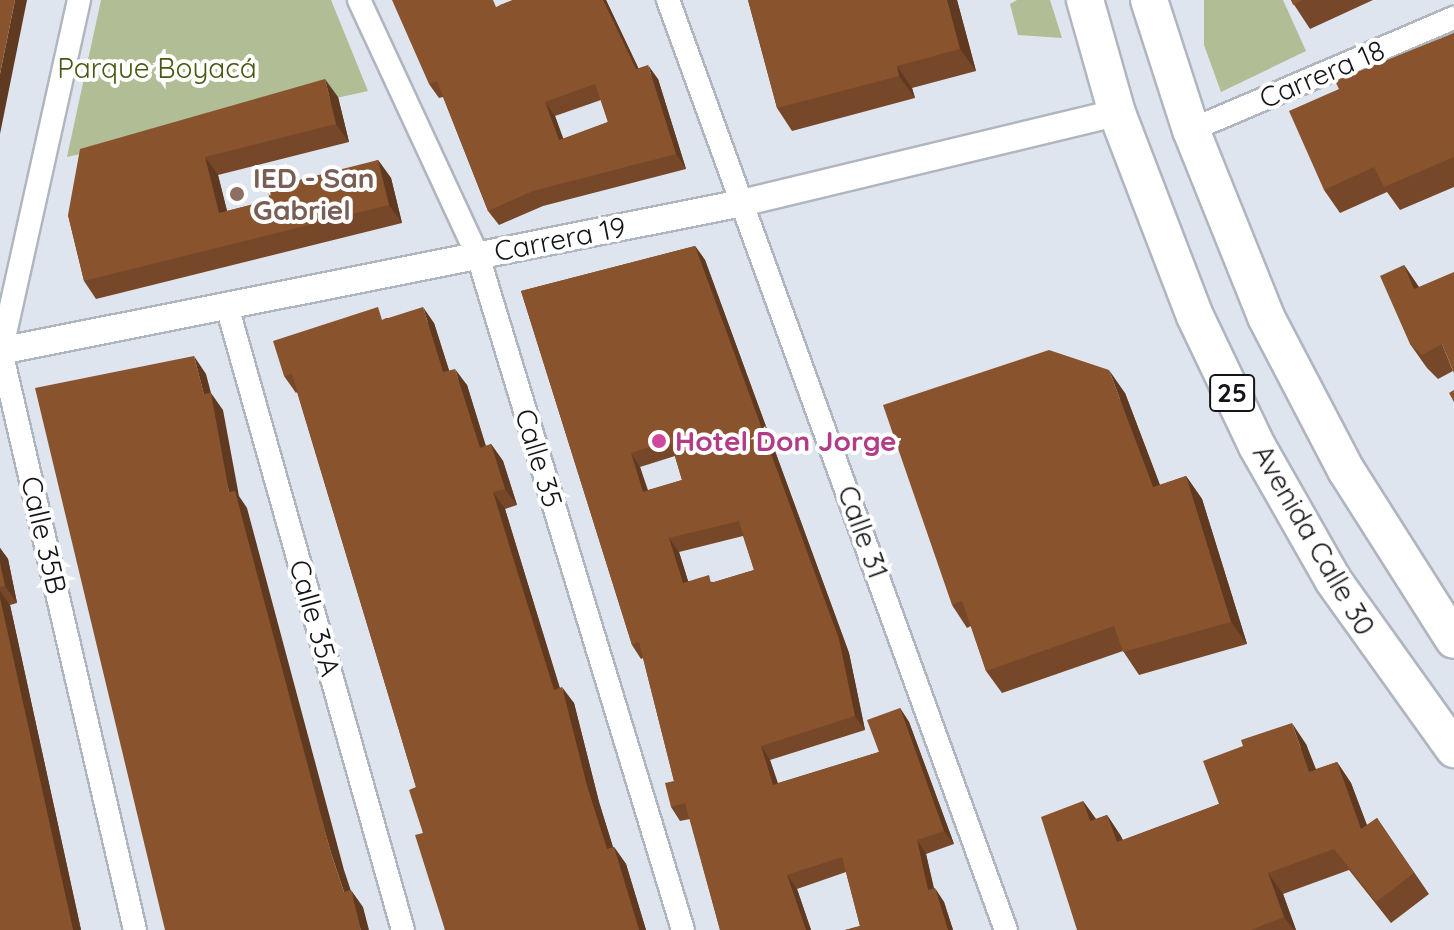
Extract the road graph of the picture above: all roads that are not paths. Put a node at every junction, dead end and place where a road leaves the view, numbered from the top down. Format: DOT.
graph roads {
  1 [pos="79,0"];
  2 [pos="359,0"];
  3 [pos="668,0"];
  4 [pos="1085,0"];
  5 [pos="1149,0"];
  6 [pos="1454,18"];
  7 [pos="1117,113"];
  8 [pos="1191,130"];
  9 [pos="737,204"];
  10 [pos="478,256"];
  11 [pos="227,306"];
  12 [pos="1,351"];
  13 [pos="1454,640"];
  14 [pos="1454,749"];
  15 [pos="135,930"];
  16 [pos="403,930"];
  17 [pos="683,930"];
  18 [pos="1006,930"];
  1 -- 12 [label="street, Calle 35B"];
  2 -- 10 [label="street, Calle 35"];
  3 -- 9 [label="street, Calle 31"];
  4 -- 7 [label="highway, Avenida Calle 30 / 25"];
  5 -- 8 [label="highway, 25"];
  6 -- 8 [label="street, Carrera 18"];
  7 -- 9 [label="street, Carrera 19"];
  7 -- 14 [label="highway, Avenida Calle 30 / 25"];
  8 -- 13 [label="highway, 25"];
  9 -- 10 [label="street, Carrera 19"];
  9 -- 18 [label="street, Calle 31"];
  10 -- 11 [label="street, Carrera 19"];
  10 -- 17 [label="street, Calle 35"];
  11 -- 12 [label="street, Carrera 19"];
  11 -- 16 [label="street, Calle 35A"];
  12 -- 15 [label="street, Calle 35B"];
}
